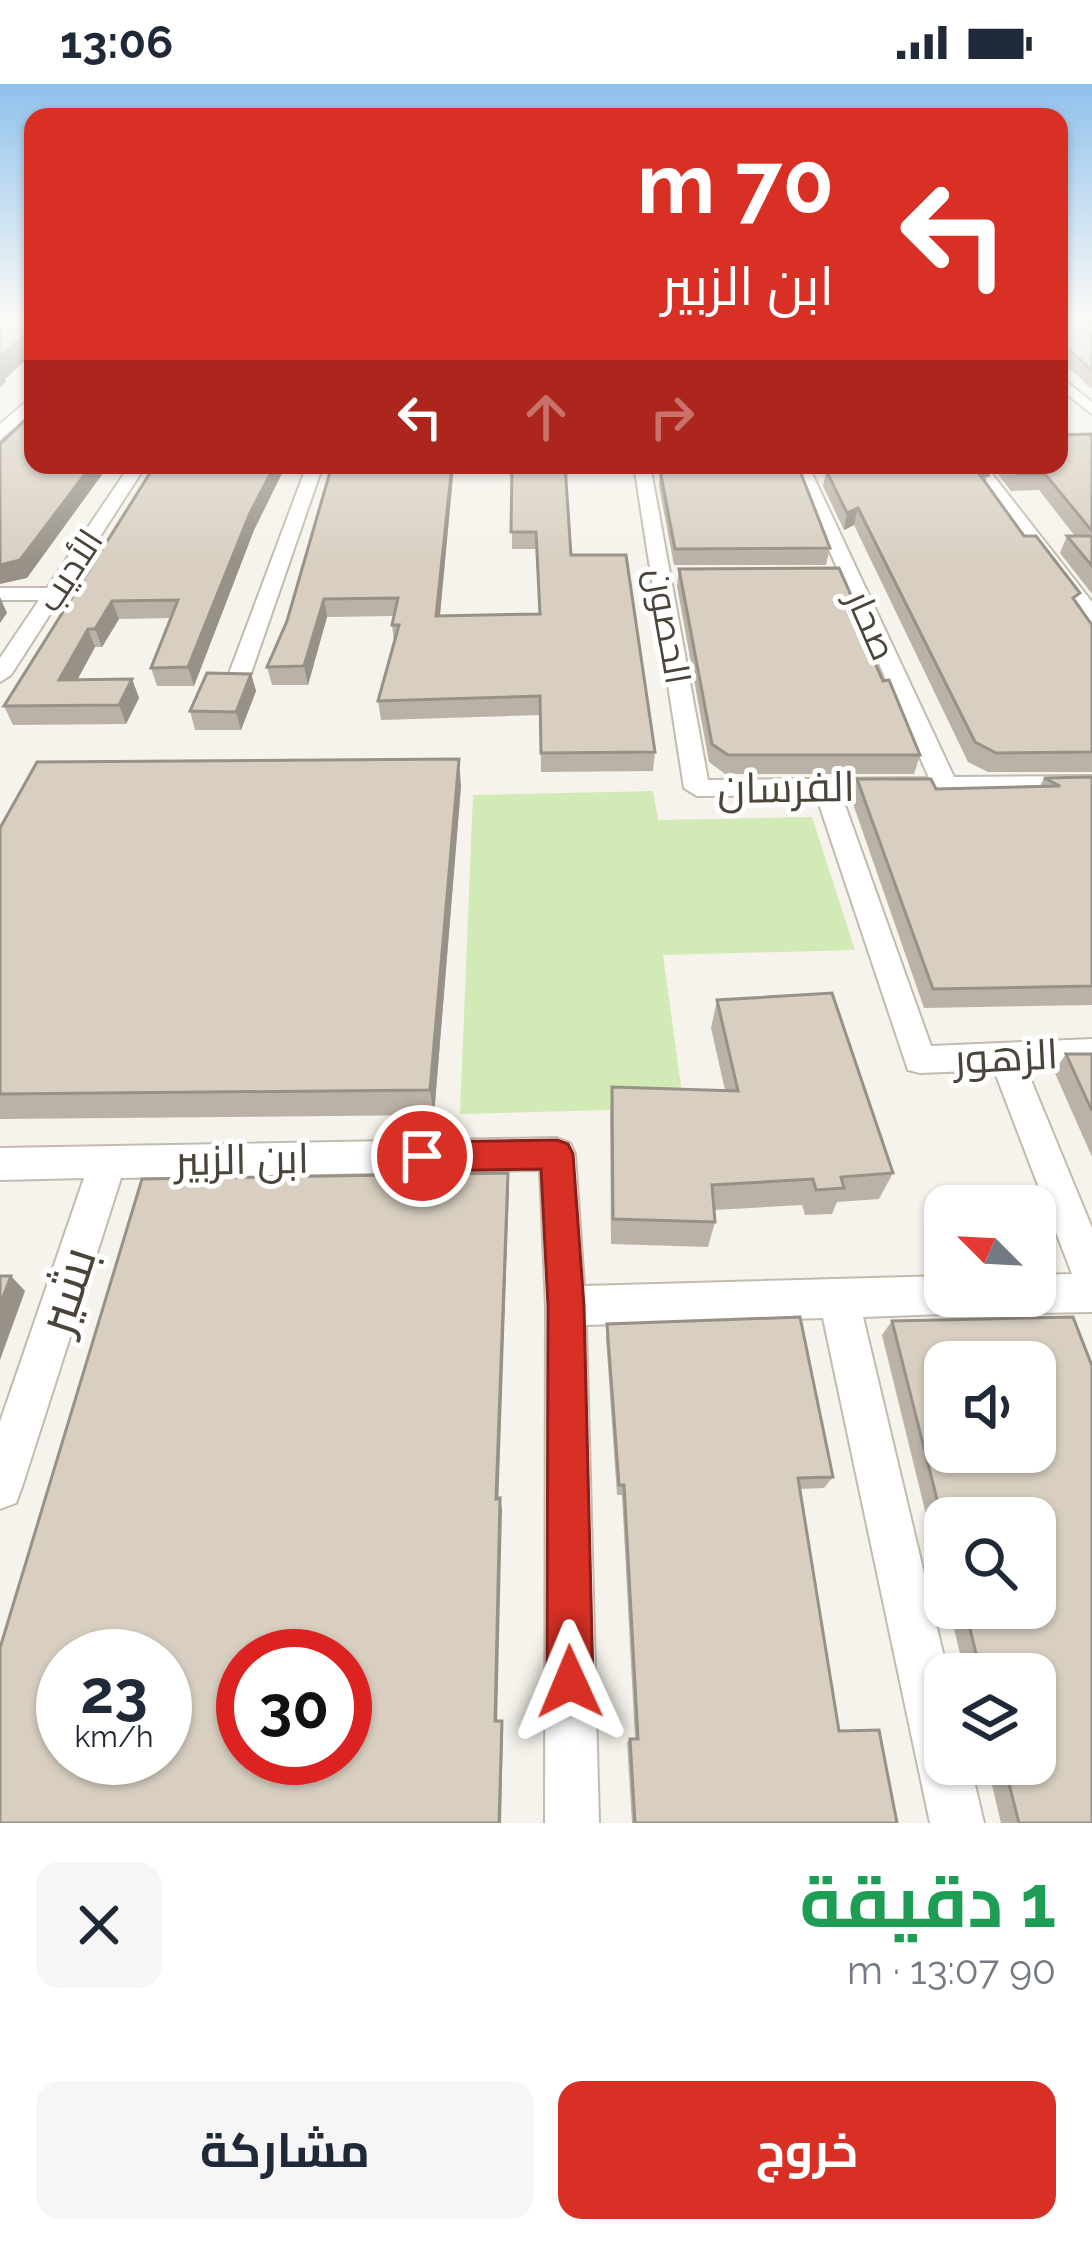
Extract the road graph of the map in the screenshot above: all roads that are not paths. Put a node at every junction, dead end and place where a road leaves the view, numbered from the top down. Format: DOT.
graph roads {
  1 [pos="24,410"];
  2 [pos="0,434"];
  3 [pos="132,474"];
  4 [pos="312,474"];
  5 [pos="644,474"];
  6 [pos="804,474"];
  7 [pos="983,474"];
  8 [pos="826,575"];
  9 [pos="850,575"];
  10 [pos="661,576"];
  11 [pos="684,576"];
  12 [pos="0,594"];
  13 [pos="52,594"];
  14 [pos="1092,616"];
  15 [pos="0,675"];
  16 [pos="238,679"];
  17 [pos="1092,784"];
  18 [pos="945,785"];
  19 [pos="826,787"];
  20 [pos="697,788"];
  21 [pos="1092,1052"];
  22 [pos="1004,1054"];
  23 [pos="108,1162"];
  24 [pos="0,1164"];
  25 [pos="1092,1276"];
  26 [pos="1092,1293"];
  27 [pos="1056,1294"];
  28 [pos="924,1295"];
  29 [pos="838,1297"];
  30 [pos="566,1306"];
  31 [pos="0,1486"];
  32 [pos="572,1823"];
  33 [pos="957,1823"];
  1 -- 2 [label="street"];
  3 -- 13 [label="street, الأديب"];
  4 -- 16 [label="street"];
  5 -- 10 [label="street, الحصون"];
  6 -- 9 [label="street, صحار"];
  7 -- 14 [label="street"];
  8 -- 9 [label="street"];
  9 -- 18 [label="street, صحار"];
  10 -- 11 [label="street"];
  10 -- 20 [label="street, الحصون"];
  12 -- 13 [label="street"];
  13 -- 15 [label="street, الأديب"];
  17 -- 18 [label="street, الفرسان"];
  18 -- 19 [label="street, الفرسان"];
  19 -- 20 [label="street, الفرسان"];
  19 -- 22 [label="street, الزهور"];
  21 -- 22 [label="street, الزهور"];
  22 -- 25 [label="street"];
  23 -- 24 [label="street, ابن الزبير"];
  23 -- 30 [label="street, ابن الزبير"];
  23 -- 31 [label="street, بشير"];
  26 -- 27 [label="street"];
  28 -- 29 [label="street"];
  29 -- 30 [label="street"];
  29 -- 33 [label="street"];
  30 -- 32 [label="street"];
}
